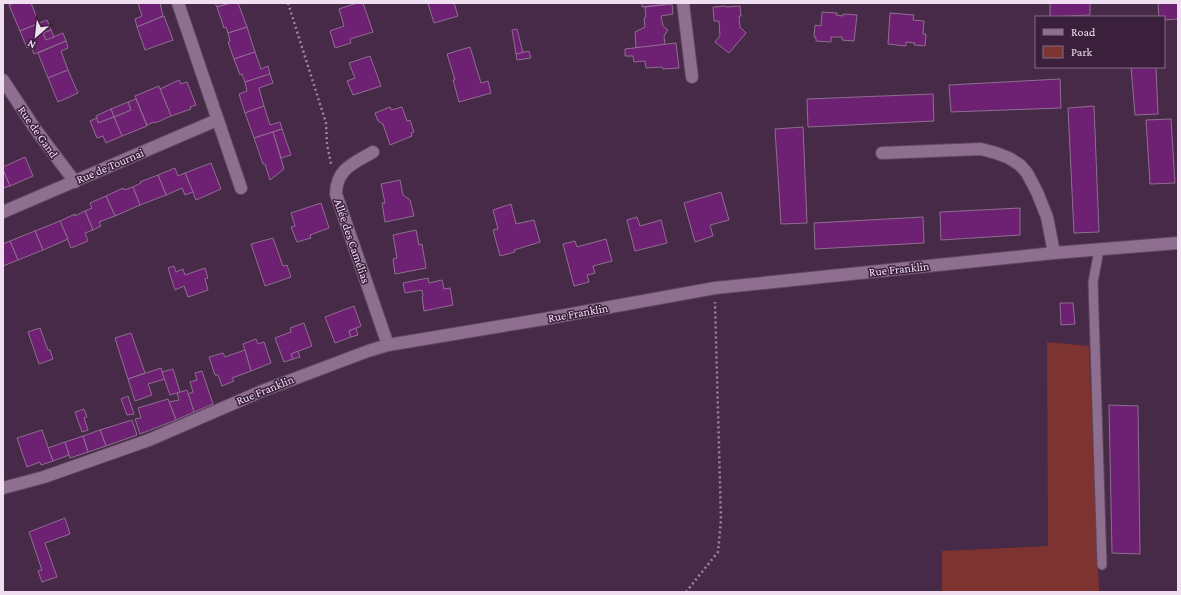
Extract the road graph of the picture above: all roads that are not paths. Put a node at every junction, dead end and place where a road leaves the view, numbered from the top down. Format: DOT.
graph roads {
  1 [pos="178,3"];
  2 [pos="683,3"];
  3 [pos="692,77"];
  4 [pos="3,80"];
  5 [pos="217,120"];
  6 [pos="372,152"];
  7 [pos="882,153"];
  8 [pos="75,182"];
  9 [pos="241,188"];
  10 [pos="3,212"];
  11 [pos="1178,243"];
  12 [pos="1099,250"];
  13 [pos="1054,253"];
  14 [pos="388,345"];
  15 [pos="3,488"];
  16 [pos="1102,566"];
  1 -- 5 [label="street"];
  2 -- 3 [label="street"];
  4 -- 8 [label="street, Rue de Gand"];
  5 -- 8 [label="street, Rue de Tournai"];
  5 -- 9 [label="street"];
  6 -- 14 [label="street, Allée des Camélias"];
  7 -- 13 [label="street"];
  8 -- 10 [label="street, Rue de Tournai"];
  11 -- 12 [label="street, Rue Franklin"];
  12 -- 13 [label="street, Rue Franklin"];
  12 -- 16 [label="lane"];
  13 -- 14 [label="street, Rue Franklin"];
  14 -- 15 [label="street, Rue Franklin"];
}
